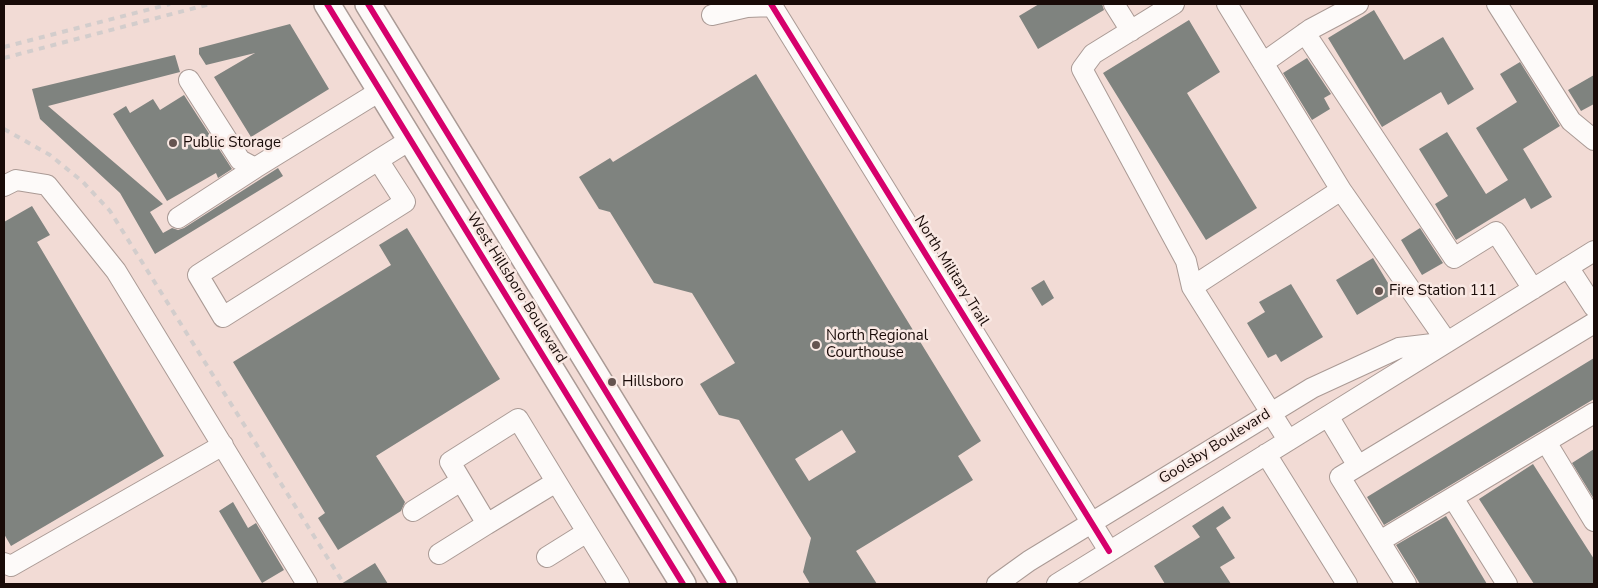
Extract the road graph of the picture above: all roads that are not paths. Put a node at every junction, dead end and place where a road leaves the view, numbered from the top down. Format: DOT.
graph roads {
  1 [pos="327,4"];
  2 [pos="368,4"];
  3 [pos="1114,4"];
  4 [pos="1174,4"];
  5 [pos="1227,4"];
  6 [pos="1358,4"];
  7 [pos="1497,4"];
  8 [pos="772,5"];
  9 [pos="712,15"];
  10 [pos="1131,31"];
  11 [pos="1305,32"];
  12 [pos="1263,63"];
  13 [pos="189,80"];
  14 [pos="380,91"];
  15 [pos="410,140"];
  16 [pos="1594,140"];
  17 [pos="378,160"];
  18 [pos="255,168"];
  19 [pos="472,175"];
  20 [pos="4,186"];
  21 [pos="1341,190"];
  22 [pos="178,218"];
  23 [pos="1594,251"];
  24 [pos="1568,267"];
  25 [pos="1192,287"];
  26 [pos="1533,289"];
  27 [pos="1594,308"];
  28 [pos="1594,323"];
  29 [pos="1448,342"];
  30 [pos="1271,412"];
  31 [pos="1594,413"];
  32 [pos="580,416"];
  33 [pos="1328,416"];
  34 [pos="1288,440"];
  35 [pos="1546,442"];
  36 [pos="636,443"];
  37 [pos="223,445"];
  38 [pos="1266,454"];
  39 [pos="1358,466"];
  40 [pos="461,481"];
  41 [pos="556,482"];
  42 [pos="1453,498"];
  43 [pos="413,510"];
  44 [pos="1594,521"];
  45 [pos="1092,523"];
  46 [pos="487,524"];
  47 [pos="587,532"];
  48 [pos="1380,541"];
  49 [pos="1109,551"];
  50 [pos="439,554"];
  51 [pos="546,557"];
  52 [pos="4,563"];
  53 [pos="1083,577"];
  54 [pos="307,584"];
  55 [pos="619,584"];
  56 [pos="683,584"];
  57 [pos="724,584"];
  58 [pos="997,584"];
  59 [pos="1057,584"];
  60 [pos="1347,584"];
  61 [pos="1406,584"];
  62 [pos="1507,584"];
  1 -- 14 [label="main road, West Hillsboro Boulevard"];
  2 -- 19 [label="main road, West Hillsboro Boulevard"];
  3 -- 10 [label="street"];
  4 -- 10 [label="street"];
  5 -- 12 [label="street"];
  6 -- 11 [label="street"];
  7 -- 16 [label="street"];
  8 -- 9 [label="street"];
  8 -- 45 [label="street, North Military Trail"];
  10 -- 25 [label="street"];
  11 -- 12 [label="street"];
  11 -- 26 [label="street"];
  12 -- 21 [label="street"];
  13 -- 18 [label="street"];
  14 -- 15 [label="main road, West Hillsboro Boulevard"];
  14 -- 18 [label="street"];
  15 -- 17 [label="street"];
  15 -- 19 [label="main road"];
  15 -- 32 [label="main road, West Hillsboro Boulevard"];
  17 -- 17 [label="street"];
  18 -- 22 [label="street"];
  19 -- 36 [label="main road, West Hillsboro Boulevard"];
  20 -- 37 [label="street"];
  21 -- 25 [label="street"];
  21 -- 29 [label="street"];
  23 -- 24 [label="street, Goolsby Boulevard"];
  24 -- 26 [label="street, Goolsby Boulevard"];
  24 -- 27 [label="street"];
  25 -- 30 [label="street"];
  26 -- 29 [label="street, Goolsby Boulevard"];
  28 -- 39 [label="street"];
  29 -- 30 [label="street, Goolsby Boulevard"];
  29 -- 33 [label="street, Goolsby Boulevard"];
  30 -- 34 [label="street"];
  30 -- 45 [label="street, Goolsby Boulevard"];
  31 -- 35 [label="street"];
  32 -- 36 [label="main road"];
  32 -- 56 [label="main road, West Hillsboro Boulevard"];
  33 -- 34 [label="street, Goolsby Boulevard"];
  33 -- 39 [label="street"];
  34 -- 38 [label="street, Goolsby Boulevard"];
  35 -- 42 [label="street"];
  35 -- 44 [label="street"];
  36 -- 57 [label="main road, West Hillsboro Boulevard"];
  37 -- 52 [label="street"];
  37 -- 54 [label="street"];
  38 -- 49 [label="street, Goolsby Boulevard"];
  38 -- 60 [label="street"];
  39 -- 48 [label="street"];
  40 -- 41 [label="street"];
  40 -- 43 [label="street"];
  40 -- 46 [label="street"];
  41 -- 46 [label="street"];
  41 -- 47 [label="street"];
  42 -- 48 [label="street"];
  42 -- 62 [label="street"];
  45 -- 49 [label="street, North Military Trail"];
  45 -- 58 [label="street, Goolsby Boulevard"];
  46 -- 50 [label="street"];
  47 -- 51 [label="street"];
  47 -- 55 [label="street"];
  48 -- 61 [label="street"];
  49 -- 53 [label="street, Goolsby Boulevard"];
  53 -- 59 [label="street, Goolsby Boulevard"];
}
